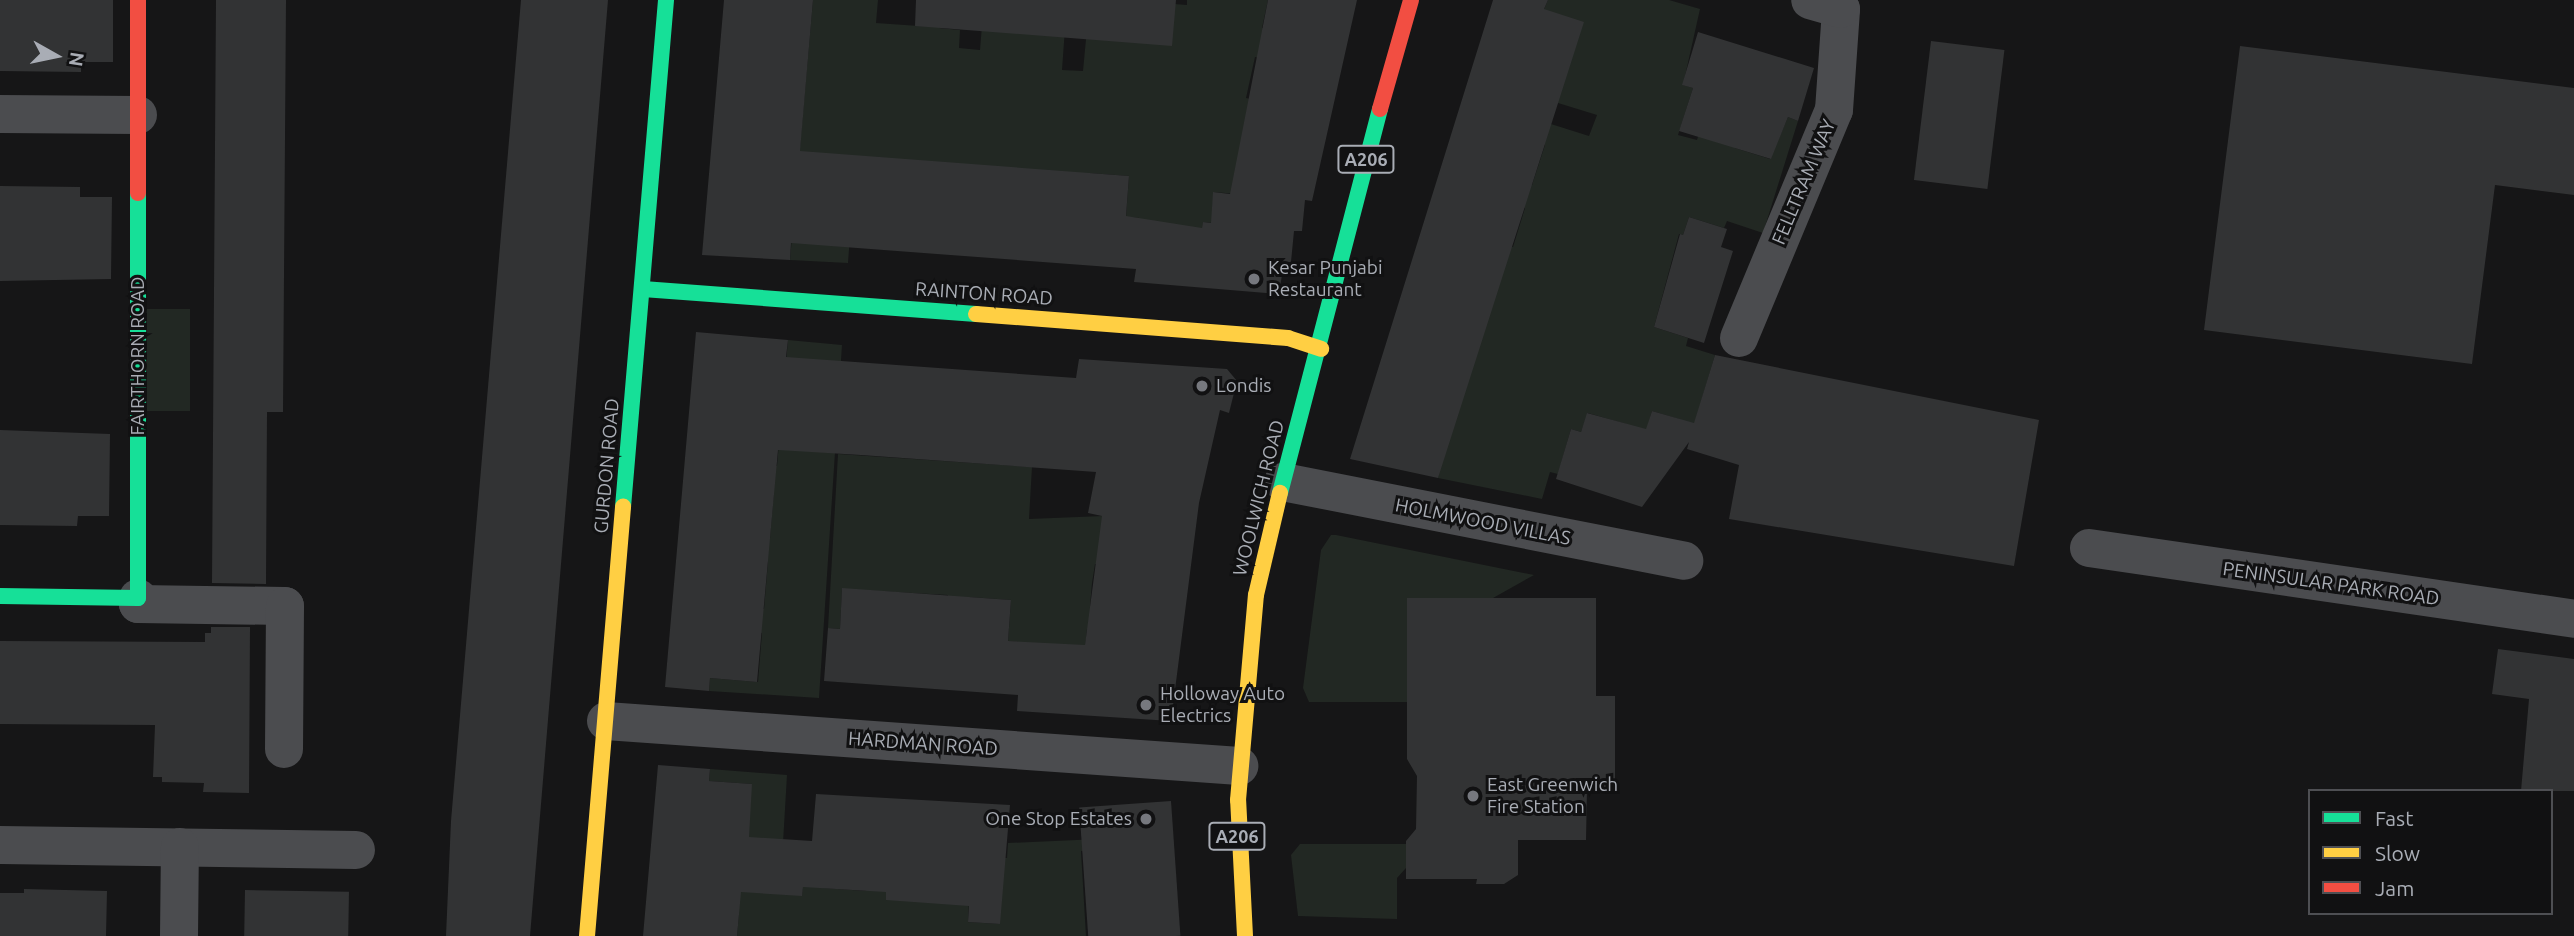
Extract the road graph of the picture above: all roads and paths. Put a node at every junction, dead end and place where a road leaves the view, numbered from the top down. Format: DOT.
graph roads {
  1 [pos="138,0"];
  2 [pos="666,0"];
  3 [pos="1411,0"];
  4 [pos="1811,0"];
  5 [pos="0,114"];
  6 [pos="138,114"];
  7 [pos="643,289"];
  8 [pos="1739,338"];
  9 [pos="1321,349"];
  10 [pos="1283,482"];
  11 [pos="2089,548"];
  12 [pos="1684,561"];
  13 [pos="0,596"];
  14 [pos="138,598"];
  15 [pos="2574,620"];
  16 [pos="606,721"];
  17 [pos="284,749"];
  18 [pos="1239,766"];
  19 [pos="0,845"];
  20 [pos="180,848"];
  21 [pos="356,850"];
  22 [pos="179,936"];
  23 [pos="587,936"];
  24 [pos="1245,936"];
  1 -- 6 [label="street, FAIRTHORN ROAD"];
  2 -- 7 [label="street, GURDON ROAD"];
  3 -- 9 [label="street, WOOLWICH ROAD / A206"];
  4 -- 8 [label="street, FELLTRAM WAY"];
  5 -- 6 [label="street"];
  6 -- 14 [label="street, FAIRTHORN ROAD"];
  7 -- 9 [label="street, RAINTON ROAD"];
  7 -- 16 [label="street, GURDON ROAD"];
  9 -- 10 [label="street, WOOLWICH ROAD / A206"];
  10 -- 12 [label="street, HOLMWOOD VILLAS"];
  10 -- 18 [label="street, WOOLWICH ROAD / A206"];
  11 -- 15 [label="street, PENINSULAR PARK ROAD"];
  13 -- 14 [label="street"];
  14 -- 17 [label="street"];
  16 -- 18 [label="street, HARDMAN ROAD"];
  16 -- 23 [label="street, GURDON ROAD"];
  18 -- 24 [label="street, WOOLWICH ROAD / A206"];
  19 -- 20 [label="street"];
  20 -- 21 [label="street"];
  20 -- 22 [label="street"];
}
